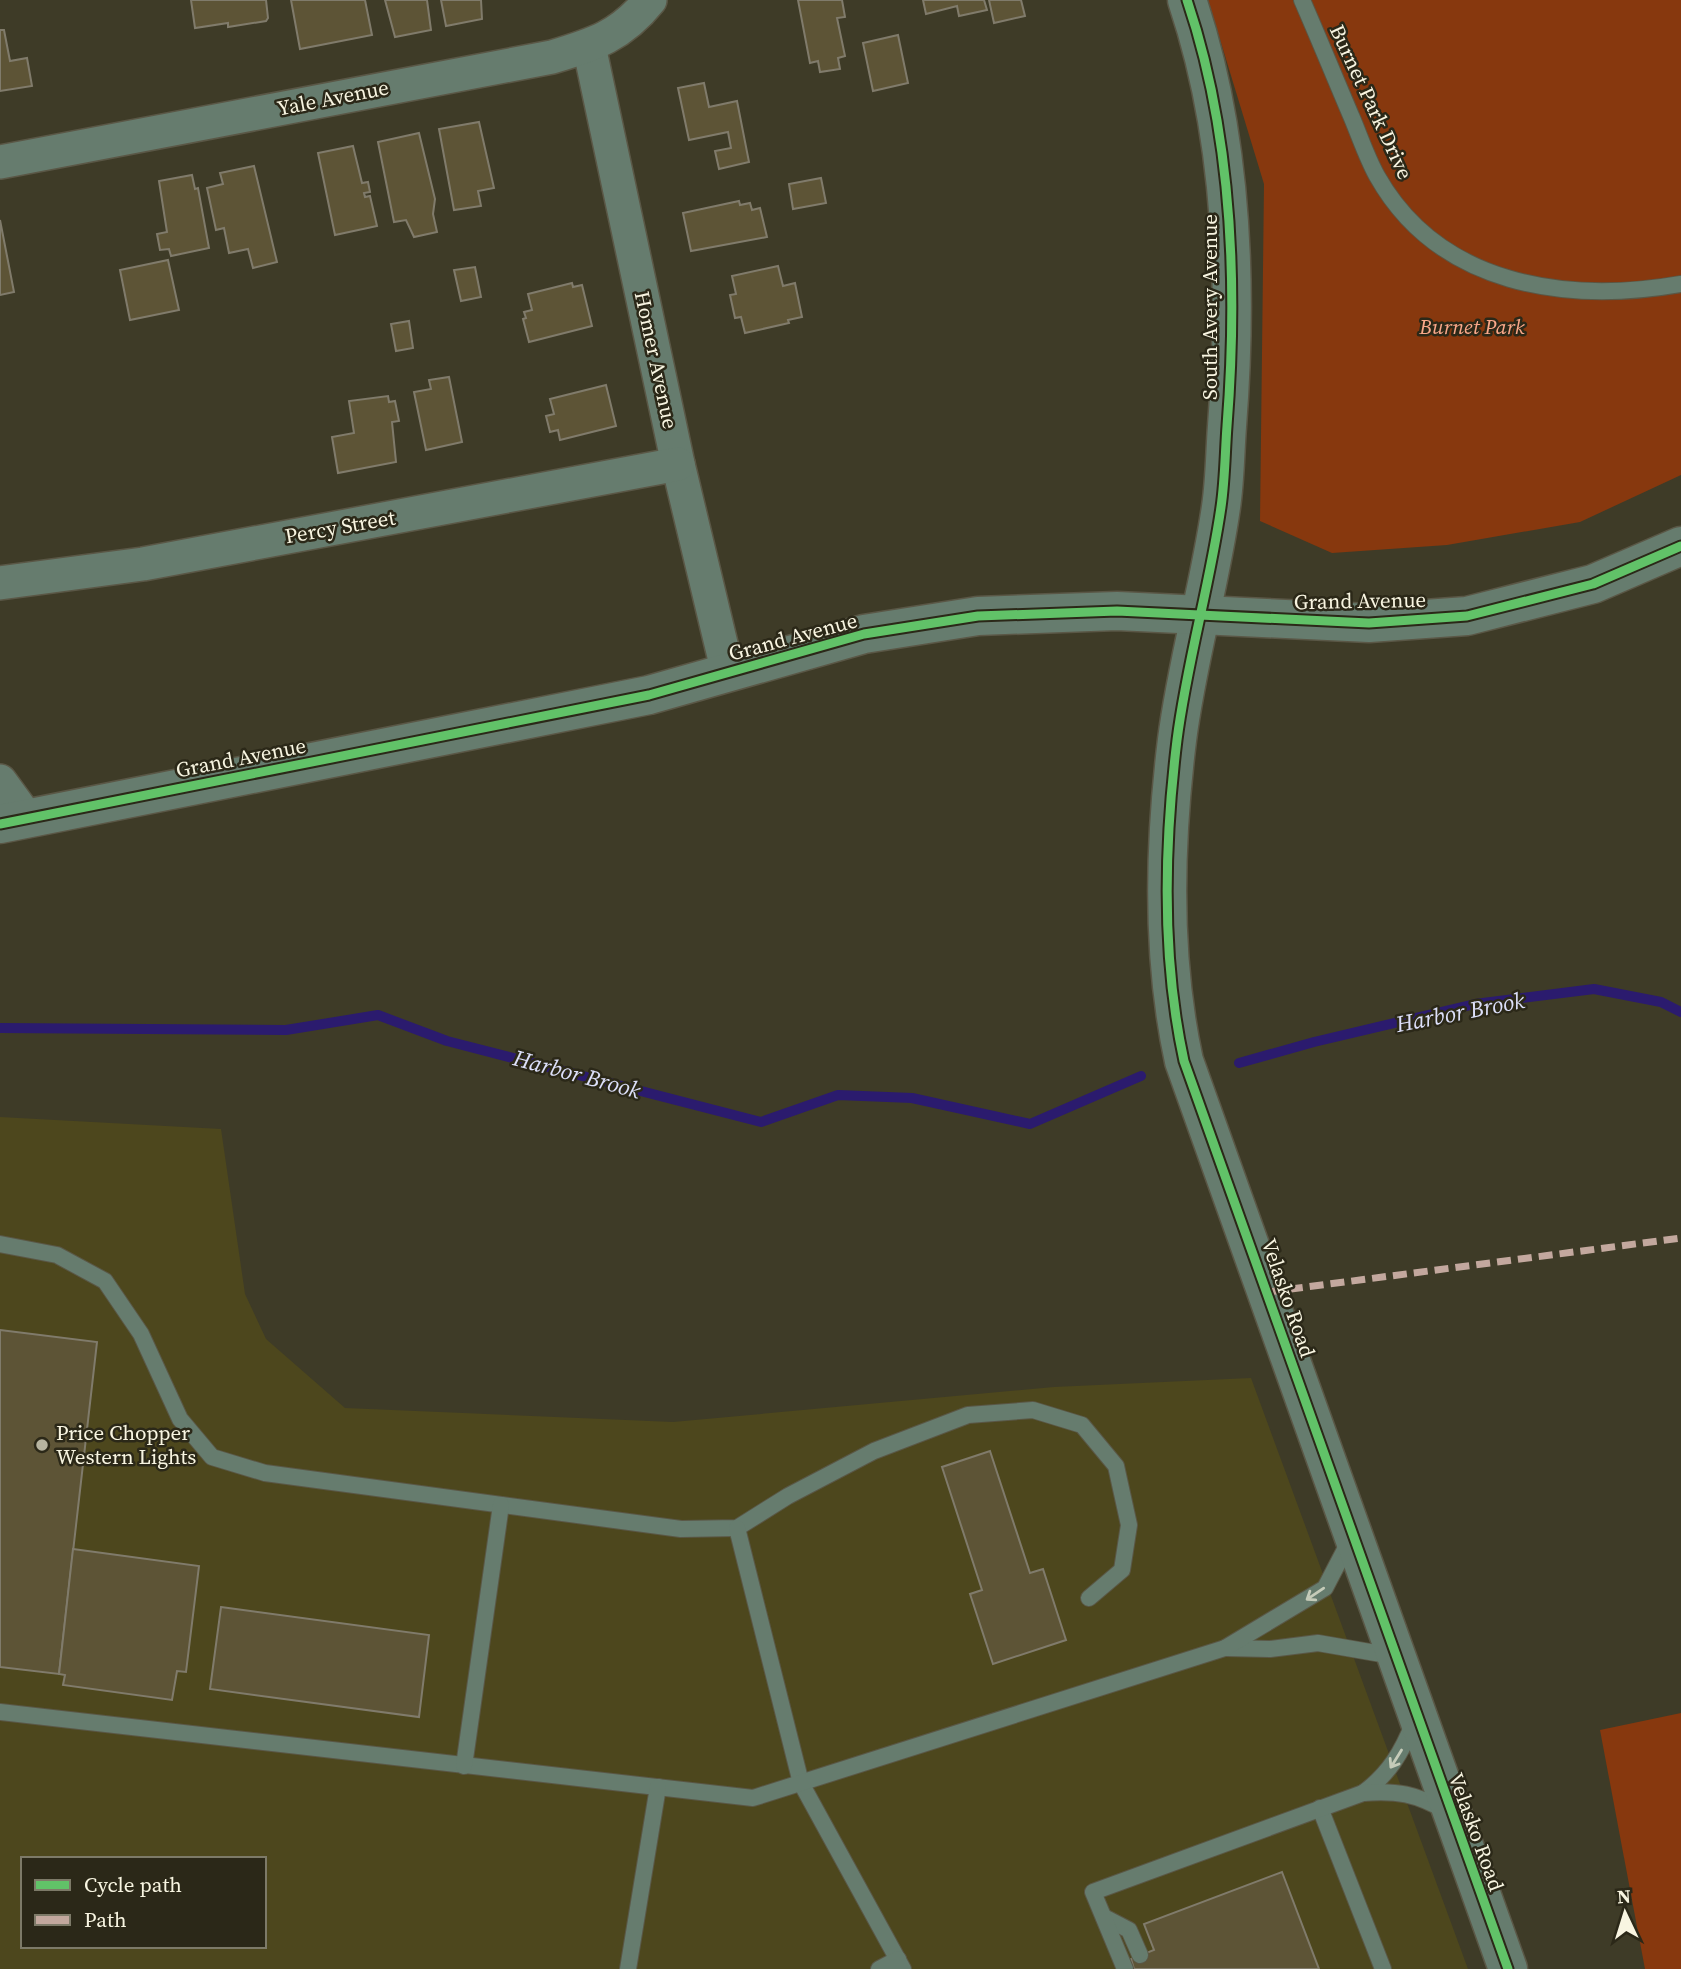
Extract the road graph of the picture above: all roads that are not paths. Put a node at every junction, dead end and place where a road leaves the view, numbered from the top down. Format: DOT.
graph roads {
  1 [pos="650,0"];
  2 [pos="1187,0"];
  3 [pos="1302,0"];
  4 [pos="589,46"];
  5 [pos="0,162"];
  6 [pos="1681,284"];
  7 [pos="678,464"];
  8 [pos="1681,546"];
  9 [pos="0,583"];
  10 [pos="1200,616"];
  11 [pos="728,673"];
  12 [pos="0,781"];
  13 [pos="14,821"];
  14 [pos="0,1244"];
  15 [pos="501,1505"];
  16 [pos="737,1528"];
  17 [pos="1352,1538"];
  18 [pos="1089,1598"];
  19 [pos="1224,1648"];
  20 [pos="1394,1656"];
  21 [pos="0,1712"];
  22 [pos="1416,1717"];
  23 [pos="464,1766"];
  24 [pos="801,1783"];
  25 [pos="658,1787"];
  26 [pos="1363,1793"];
  27 [pos="1320,1808"];
  28 [pos="1452,1814"];
  29 [pos="1104,1917"];
  30 [pos="1140,1955"];
  31 [pos="901,1964"];
  32 [pos="628,1969"];
  33 [pos="879,1969"];
  34 [pos="1125,1969"];
  35 [pos="1383,1969"];
  36 [pos="1508,1969"];
  1 -- 4 [label="street, Yale Avenue"];
  2 -- 10 [label="street, South Avery Avenue"];
  3 -- 6 [label="lane, Burnet Park Drive"];
  4 -- 5 [label="street, Yale Avenue"];
  4 -- 7 [label="street, Homer Avenue"];
  7 -- 9 [label="street, Percy Street"];
  7 -- 11 [label="street, Homer Avenue"];
  8 -- 10 [label="street, Grand Avenue"];
  10 -- 11 [label="street, Grand Avenue"];
  10 -- 17 [label="street, Velasko Road"];
  11 -- 13 [label="street, Grand Avenue"];
  12 -- 13 [label="street"];
  14 -- 15 [label="lane"];
  15 -- 16 [label="lane"];
  15 -- 23 [label="lane"];
  16 -- 18 [label="lane"];
  16 -- 24 [label="lane"];
  17 -- 19 [label="lane, one-way"];
  17 -- 20 [label="street, Velasko Road"];
  19 -- 20 [label="lane"];
  19 -- 24 [label="lane"];
  20 -- 22 [label="street, Velasko Road"];
  21 -- 23 [label="lane"];
  22 -- 26 [label="lane, one-way"];
  22 -- 28 [label="street, Velasko Road"];
  23 -- 25 [label="lane"];
  24 -- 25 [label="lane"];
  24 -- 31 [label="lane"];
  25 -- 32 [label="lane"];
  26 -- 27 [label="lane"];
  26 -- 28 [label="lane"];
  27 -- 29 [label="lane"];
  27 -- 35 [label="lane"];
  28 -- 36 [label="street, Velasko Road"];
  29 -- 30 [label="lane"];
  29 -- 34 [label="lane"];
  31 -- 33 [label="lane"];
}
